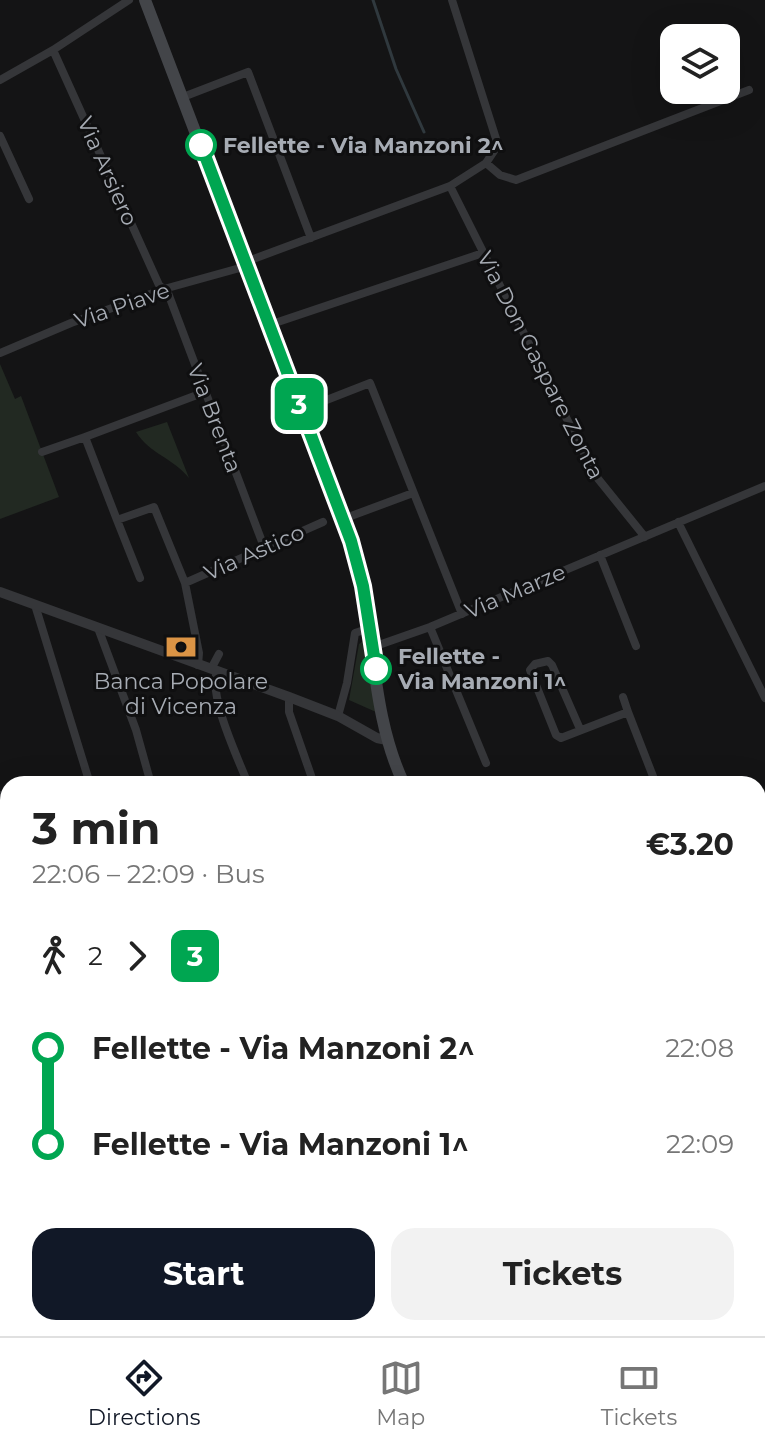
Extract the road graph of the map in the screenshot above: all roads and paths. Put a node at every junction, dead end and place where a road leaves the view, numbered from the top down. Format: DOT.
graph roads {
  1 [pos="129,0"];
  2 [pos="145,0"];
  3 [pos="452,0"];
  4 [pos="474,31"];
  5 [pos="463,36"];
  6 [pos="53,50"];
  7 [pos="0,80"];
  8 [pos="749,90"];
  9 [pos="183,97"];
  10 [pos="0,136"];
  11 [pos="486,163"];
  12 [pos="450,186"];
  13 [pos="29,199"];
  14 [pos="311,238"];
  15 [pos="483,253"];
  16 [pos="246,264"];
  17 [pos="164,289"];
  18 [pos="269,325"];
  19 [pos="0,353"];
  20 [pos="205,392"];
  21 [pos="301,410"];
  22 [pos="85,437"];
  23 [pos="42,452"];
  24 [pos="765,486"];
  25 [pos="413,493"];
  26 [pos="343,519"];
  27 [pos="117,520"];
  28 [pos="323,522"];
  29 [pos="678,522"];
  30 [pos="645,537"];
  31 [pos="264,547"];
  32 [pos="600,555"];
  33 [pos="140,578"];
  34 [pos="185,583"];
  35 [pos="0,592"];
  36 [pos="35,605"];
  37 [pos="462,614"];
  38 [pos="430,627"];
  39 [pos="98,628"];
  40 [pos="370,628"];
  41 [pos="636,646"];
  42 [pos="373,647"];
  43 [pos="219,654"];
  44 [pos="198,665"];
  45 [pos="214,670"];
  46 [pos="289,697"];
  47 [pos="623,697"];
  48 [pos="765,698"];
  49 [pos="628,712"];
  50 [pos="338,716"];
  51 [pos="580,729"];
  52 [pos="387,740"];
  53 [pos="486,763"];
  54 [pos="88,776"];
  55 [pos="149,776"];
  56 [pos="245,776"];
  57 [pos="311,776"];
  58 [pos="401,776"];
  59 [pos="653,776"];
  1 -- 6 [label="street"];
  2 -- 9 [label="main road"];
  3 -- 5 [label="street"];
  4 -- 5 [label="street"];
  5 -- 11 [label="street"];
  6 -- 7 [label="street"];
  6 -- 17 [label="street, Via Arsiero"];
  8 -- 11 [label="street"];
  9 -- 14 [label="street"];
  9 -- 16 [label="main road"];
  10 -- 13 [label="street"];
  11 -- 12 [label="street, Via Piave"];
  12 -- 14 [label="street, Via Piave"];
  12 -- 15 [label="street, Via Don Gaspare Zonta"];
  14 -- 16 [label="street, Via Piave"];
  15 -- 18 [label="street"];
  15 -- 30 [label="street, Via Don Gaspare Zonta"];
  16 -- 17 [label="street, Via Piave"];
  16 -- 18 [label="main road"];
  17 -- 19 [label="street, Via Piave"];
  17 -- 20 [label="street, Via Brenta"];
  18 -- 21 [label="main road"];
  20 -- 22 [label="street"];
  20 -- 31 [label="street, Via Brenta"];
  21 -- 25 [label="street"];
  21 -- 26 [label="main road"];
  22 -- 23 [label="street"];
  22 -- 27 [label="street"];
  24 -- 29 [label="street, Via Marze"];
  25 -- 26 [label="street"];
  25 -- 37 [label="street"];
  26 -- 40 [label="main road"];
  27 -- 33 [label="street"];
  27 -- 34 [label="street"];
  28 -- 31 [label="street, Via Astico"];
  29 -- 30 [label="street, Via Marze"];
  29 -- 48 [label="street"];
  30 -- 32 [label="street, Via Marze"];
  31 -- 34 [label="street, Via Astico"];
  32 -- 37 [label="street, Via Marze"];
  32 -- 41 [label="street"];
  34 -- 44 [label="street"];
  35 -- 36 [label="street"];
  36 -- 39 [label="street"];
  36 -- 54 [label="street"];
  37 -- 38 [label="street, Via Marze"];
  38 -- 42 [label="street, Via Marze"];
  38 -- 53 [label="street"];
  39 -- 44 [label="street"];
  39 -- 55 [label="street"];
  40 -- 42 [label="main road"];
  40 -- 50 [label="street"];
  42 -- 52 [label="main road"];
  43 -- 45 [label="street"];
  44 -- 45 [label="street"];
  45 -- 46 [label="street"];
  45 -- 56 [label="street"];
  46 -- 50 [label="street"];
  46 -- 57 [label="street"];
  47 -- 49 [label="street"];
  49 -- 51 [label="street"];
  49 -- 59 [label="street"];
  50 -- 52 [label="street"];
  51 -- 51 [label="street"];
  52 -- 58 [label="main road"];
}
